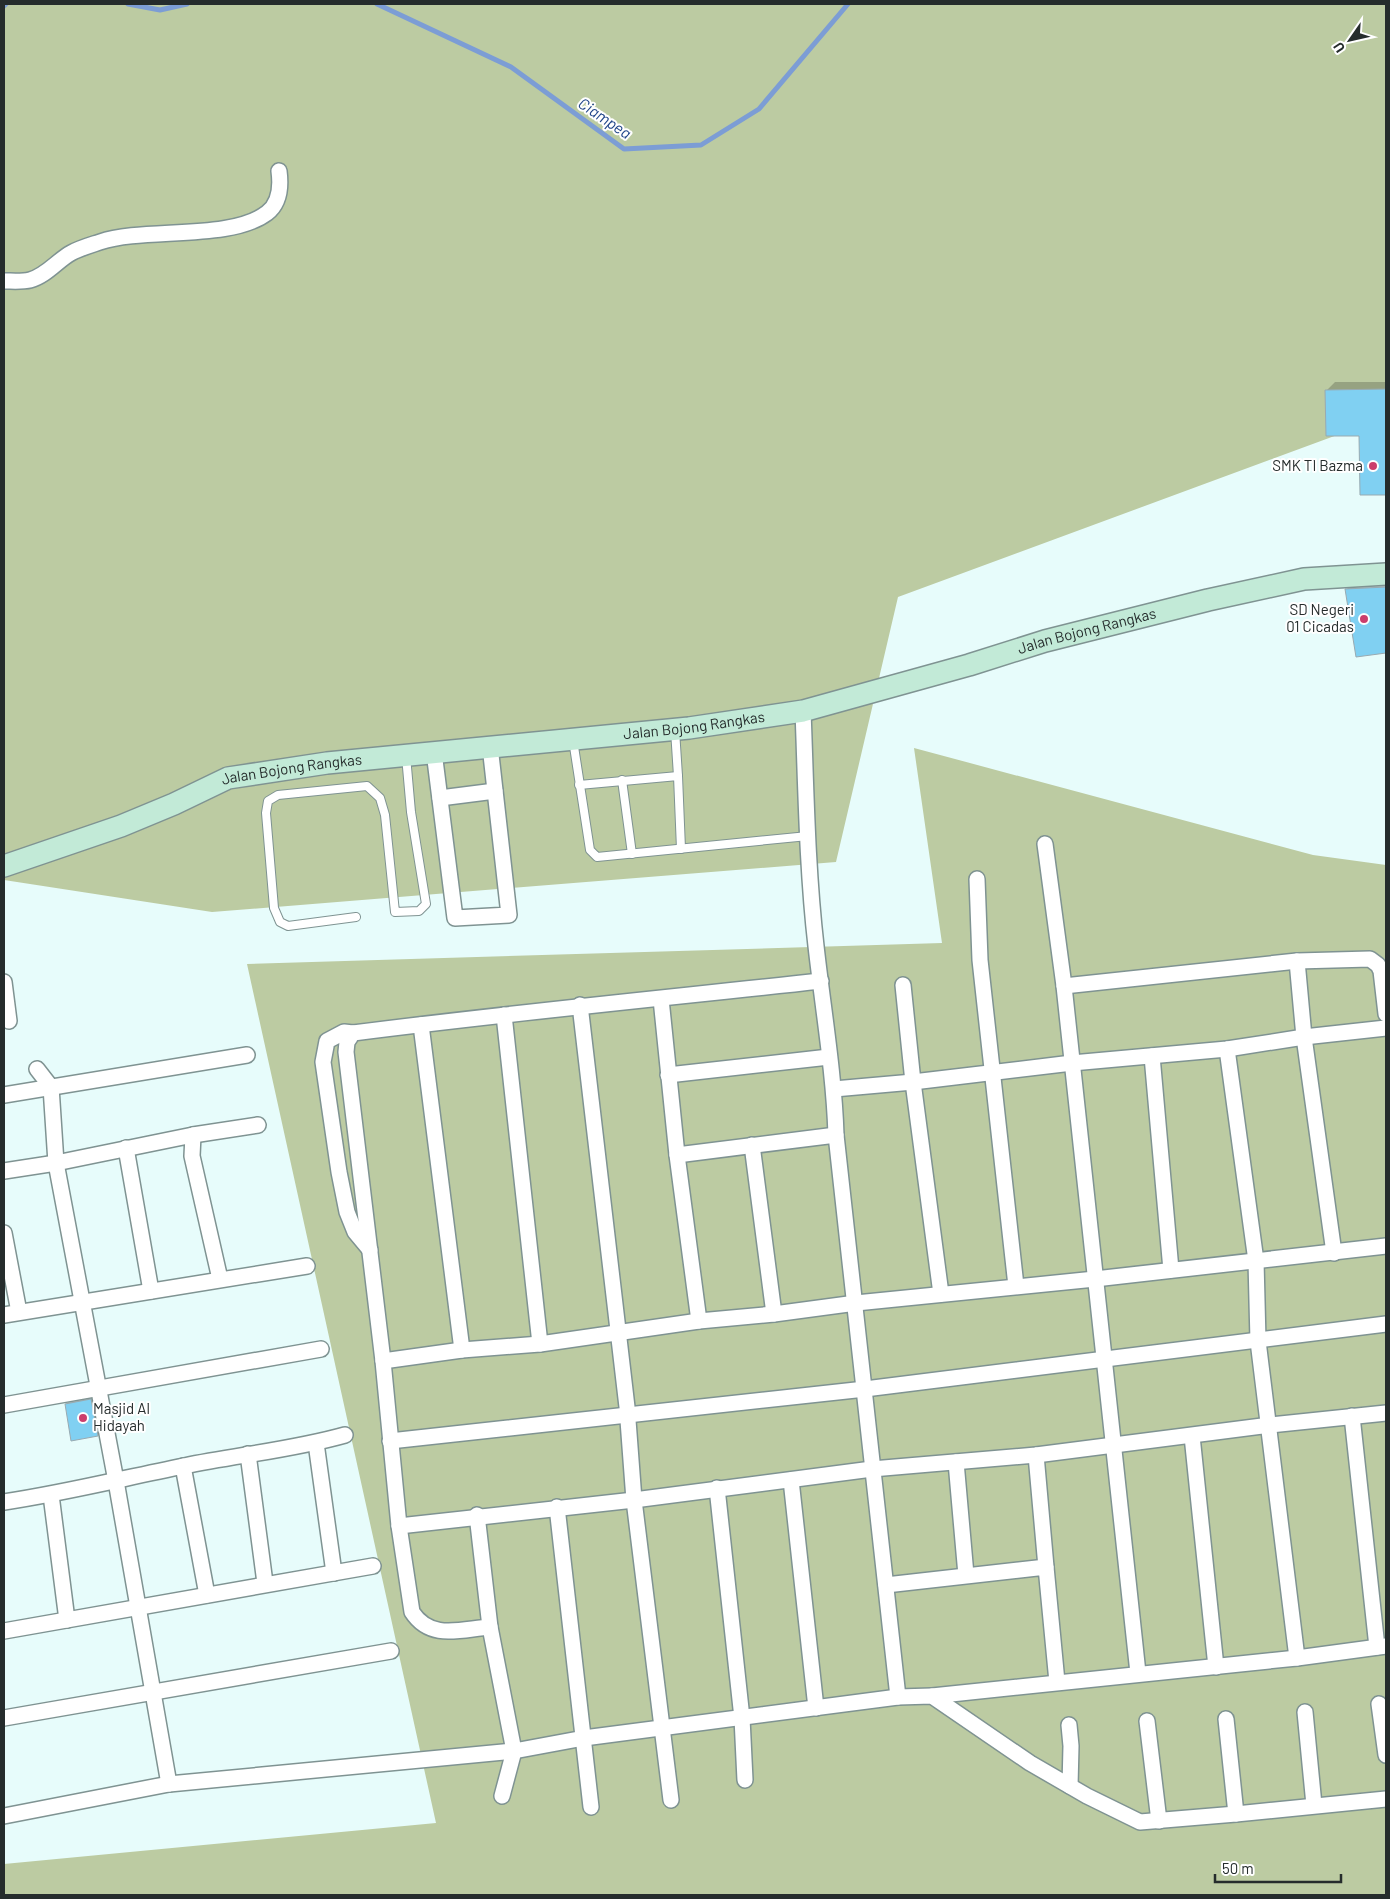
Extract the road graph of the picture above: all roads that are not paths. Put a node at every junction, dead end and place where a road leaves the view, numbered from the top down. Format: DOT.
graph roads {
  1 [pos="279,171"];
  2 [pos="4,281"];
  3 [pos="1386,574"];
  4 [pos="803,711"];
  5 [pos="675,730"];
  6 [pos="573,740"];
  7 [pos="490,746"];
  8 [pos="434,752"];
  9 [pos="406,755"];
  10 [pos="678,776"];
  11 [pos="622,780"];
  12 [pos="579,785"];
  13 [pos="495,791"];
  14 [pos="440,798"];
  15 [pos="808,836"];
  16 [pos="1045,844"];
  17 [pos="681,850"];
  18 [pos="632,854"];
  19 [pos="4,866"];
  20 [pos="977,879"];
  21 [pos="356,916"];
  22 [pos="1297,960"];
  23 [pos="821,981"];
  24 [pos="4,982"];
  25 [pos="903,985"];
  26 [pos="1064,986"];
  27 [pos="661,998"];
  28 [pos="580,1005"];
  29 [pos="1386,1014"];
  30 [pos="504,1015"];
  31 [pos="9,1021"];
  32 [pos="421,1025"];
  33 [pos="1386,1028"];
  34 [pos="353,1033"];
  35 [pos="1304,1037"];
  36 [pos="1227,1049"];
  37 [pos="247,1055"];
  38 [pos="1152,1056"];
  39 [pos="829,1057"];
  40 [pos="1072,1063"];
  41 [pos="37,1069"];
  42 [pos="993,1071"];
  43 [pos="668,1075"];
  44 [pos="913,1082"];
  45 [pos="51,1087"];
  46 [pos="834,1089"];
  47 [pos="4,1095"];
  48 [pos="258,1125"];
  49 [pos="193,1135"];
  50 [pos="836,1135"];
  51 [pos="752,1145"];
  52 [pos="126,1148"];
  53 [pos="677,1155"];
  54 [pos="56,1163"];
  55 [pos="4,1171"];
  56 [pos="4,1233"];
  57 [pos="1386,1246"];
  58 [pos="370,1250"];
  59 [pos="1334,1253"];
  60 [pos="1256,1261"];
  61 [pos="307,1266"];
  62 [pos="1172,1270"];
  63 [pos="1095,1279"];
  64 [pos="220,1280"];
  65 [pos="1016,1286"];
  66 [pos="150,1290"];
  67 [pos="940,1294"];
  68 [pos="81,1302"];
  69 [pos="856,1302"];
  70 [pos="19,1312"];
  71 [pos="774,1314"];
  72 [pos="4,1315"];
  73 [pos="699,1321"];
  74 [pos="1386,1324"];
  75 [pos="618,1332"];
  76 [pos="1258,1341"];
  77 [pos="540,1344"];
  78 [pos="321,1349"];
  79 [pos="462,1350"];
  80 [pos="1105,1360"];
  81 [pos="383,1361"];
  82 [pos="99,1388"];
  83 [pos="865,1389"];
  84 [pos="4,1405"];
  85 [pos="1386,1414"];
  86 [pos="628,1416"];
  87 [pos="1352,1416"];
  88 [pos="1270,1425"];
  89 [pos="345,1435"];
  90 [pos="1192,1436"];
  91 [pos="390,1442"];
  92 [pos="316,1443"];
  93 [pos="1114,1444"];
  94 [pos="248,1454"];
  95 [pos="1036,1455"];
  96 [pos="956,1462"];
  97 [pos="183,1466"];
  98 [pos="872,1469"];
  99 [pos="791,1480"];
  100 [pos="116,1481"];
  101 [pos="717,1488"];
  102 [pos="50,1495"];
  103 [pos="634,1500"];
  104 [pos="4,1502"];
  105 [pos="557,1507"];
  106 [pos="477,1515"];
  107 [pos="399,1526"];
  108 [pos="372,1566"];
  109 [pos="1046,1566"];
  110 [pos="334,1573"];
  111 [pos="966,1575"];
  112 [pos="265,1583"];
  113 [pos="886,1585"];
  114 [pos="207,1595"];
  115 [pos="137,1607"];
  116 [pos="67,1620"];
  117 [pos="490,1627"];
  118 [pos="4,1631"];
  119 [pos="1382,1646"];
  120 [pos="390,1651"];
  121 [pos="1297,1658"];
  122 [pos="1216,1667"];
  123 [pos="1138,1674"];
  124 [pos="1057,1682"];
  125 [pos="152,1691"];
  126 [pos="898,1696"];
  127 [pos="932,1696"];
  128 [pos="1379,1704"];
  129 [pos="816,1708"];
  130 [pos="1305,1712"];
  131 [pos="4,1718"];
  132 [pos="742,1718"];
  133 [pos="1226,1718"];
  134 [pos="1147,1721"];
  135 [pos="1069,1725"];
  136 [pos="662,1728"];
  137 [pos="584,1738"];
  138 [pos="514,1751"];
  139 [pos="1386,1755"];
  140 [pos="745,1780"];
  141 [pos="169,1784"];
  142 [pos="1070,1786"];
  143 [pos="502,1796"];
  144 [pos="1386,1799"];
  145 [pos="671,1800"];
  146 [pos="1314,1805"];
  147 [pos="592,1807"];
  148 [pos="1236,1814"];
  149 [pos="4,1816"];
  150 [pos="1159,1821"];
  1 -- 2 [label="street"];
  3 -- 4 [label="main road, Jalan Bojong Rangkas"];
  4 -- 5 [label="main road, Jalan Bojong Rangkas"];
  4 -- 15 [label="street"];
  5 -- 6 [label="main road, Jalan Bojong Rangkas"];
  5 -- 10 [label="lane"];
  6 -- 7 [label="main road, Jalan Bojong Rangkas"];
  6 -- 12 [label="lane"];
  7 -- 8 [label="main road, Jalan Bojong Rangkas"];
  7 -- 13 [label="street"];
  8 -- 9 [label="main road, Jalan Bojong Rangkas"];
  8 -- 14 [label="street"];
  9 -- 19 [label="main road, Jalan Bojong Rangkas"];
  9 -- 21 [label="lane"];
  10 -- 11 [label="lane"];
  10 -- 17 [label="lane"];
  11 -- 12 [label="lane"];
  11 -- 18 [label="lane"];
  12 -- 18 [label="lane"];
  13 -- 14 [label="street"];
  13 -- 14 [label="street"];
  15 -- 17 [label="lane"];
  15 -- 23 [label="street"];
  16 -- 26 [label="street"];
  17 -- 18 [label="lane"];
  20 -- 42 [label="street"];
  22 -- 26 [label="street"];
  22 -- 29 [label="street"];
  22 -- 35 [label="street"];
  23 -- 27 [label="street"];
  23 -- 39 [label="street"];
  24 -- 31 [label="street"];
  25 -- 44 [label="street"];
  26 -- 40 [label="street"];
  27 -- 28 [label="street"];
  27 -- 43 [label="street"];
  28 -- 30 [label="street"];
  28 -- 75 [label="street"];
  30 -- 32 [label="street"];
  30 -- 77 [label="street"];
  32 -- 34 [label="street"];
  32 -- 79 [label="street"];
  33 -- 35 [label="street"];
  34 -- 58 [label="street"];
  34 -- 58 [label="street"];
  35 -- 36 [label="street"];
  35 -- 59 [label="street"];
  36 -- 38 [label="street"];
  36 -- 60 [label="street"];
  37 -- 45 [label="street"];
  38 -- 40 [label="street"];
  38 -- 62 [label="street"];
  39 -- 43 [label="street"];
  39 -- 46 [label="street"];
  40 -- 42 [label="street"];
  40 -- 63 [label="street"];
  41 -- 45 [label="street"];
  42 -- 44 [label="street"];
  42 -- 65 [label="street"];
  43 -- 53 [label="street"];
  44 -- 46 [label="street"];
  44 -- 67 [label="street"];
  45 -- 47 [label="street"];
  45 -- 54 [label="street"];
  46 -- 50 [label="street"];
  48 -- 49 [label="street"];
  49 -- 52 [label="street"];
  49 -- 64 [label="street"];
  50 -- 51 [label="street"];
  50 -- 69 [label="street"];
  51 -- 53 [label="street"];
  51 -- 71 [label="street"];
  52 -- 54 [label="street"];
  52 -- 66 [label="street"];
  53 -- 73 [label="street"];
  54 -- 55 [label="street"];
  54 -- 68 [label="street"];
  56 -- 70 [label="street"];
  57 -- 59 [label="street"];
  58 -- 81 [label="street"];
  59 -- 60 [label="street"];
  60 -- 62 [label="street"];
  60 -- 76 [label="street"];
  61 -- 64 [label="street"];
  62 -- 63 [label="street"];
  63 -- 65 [label="street"];
  63 -- 80 [label="street"];
  64 -- 66 [label="street"];
  65 -- 67 [label="street"];
  66 -- 68 [label="street"];
  67 -- 69 [label="street"];
  68 -- 70 [label="street"];
  68 -- 82 [label="street"];
  69 -- 71 [label="street"];
  69 -- 83 [label="street"];
  70 -- 72 [label="street"];
  71 -- 73 [label="street"];
  73 -- 75 [label="street"];
  74 -- 76 [label="street"];
  75 -- 77 [label="street"];
  75 -- 86 [label="street"];
  76 -- 80 [label="street"];
  76 -- 88 [label="street"];
  77 -- 79 [label="street"];
  78 -- 82 [label="street"];
  79 -- 81 [label="street"];
  80 -- 83 [label="street"];
  80 -- 93 [label="street"];
  81 -- 91 [label="street"];
  82 -- 84 [label="street"];
  82 -- 100 [label="street"];
  83 -- 86 [label="street"];
  83 -- 98 [label="street"];
  85 -- 87 [label="street"];
  86 -- 91 [label="street"];
  86 -- 103 [label="street"];
  87 -- 88 [label="street"];
  87 -- 119 [label="street"];
  88 -- 90 [label="street"];
  88 -- 121 [label="street"];
  89 -- 92 [label="street"];
  90 -- 93 [label="street"];
  90 -- 122 [label="street"];
  91 -- 107 [label="street"];
  92 -- 94 [label="street"];
  92 -- 110 [label="street"];
  93 -- 95 [label="street"];
  93 -- 123 [label="street"];
  94 -- 97 [label="street"];
  94 -- 112 [label="street"];
  95 -- 96 [label="street"];
  95 -- 109 [label="street"];
  96 -- 98 [label="street"];
  96 -- 111 [label="street"];
  97 -- 100 [label="street"];
  97 -- 114 [label="street"];
  98 -- 99 [label="street"];
  98 -- 113 [label="street"];
  99 -- 101 [label="street"];
  99 -- 129 [label="street"];
  100 -- 102 [label="street"];
  100 -- 115 [label="street"];
  101 -- 103 [label="street"];
  101 -- 132 [label="street"];
  102 -- 104 [label="street"];
  102 -- 116 [label="street"];
  103 -- 105 [label="street"];
  103 -- 136 [label="street"];
  105 -- 106 [label="street"];
  105 -- 137 [label="street"];
  106 -- 107 [label="street"];
  106 -- 117 [label="street"];
  107 -- 117 [label="street"];
  108 -- 110 [label="street"];
  109 -- 111 [label="street"];
  109 -- 124 [label="street"];
  110 -- 112 [label="street"];
  111 -- 113 [label="street"];
  112 -- 114 [label="street"];
  113 -- 126 [label="street"];
  114 -- 115 [label="street"];
  115 -- 116 [label="street"];
  115 -- 125 [label="street"];
  116 -- 118 [label="street"];
  117 -- 138 [label="street"];
  119 -- 121 [label="street"];
  120 -- 125 [label="street"];
  121 -- 122 [label="street"];
  122 -- 123 [label="street"];
  123 -- 124 [label="street"];
  124 -- 127 [label="street"];
  125 -- 131 [label="street"];
  125 -- 141 [label="street"];
  126 -- 127 [label="street"];
  126 -- 129 [label="street"];
  127 -- 142 [label="street"];
  128 -- 139 [label="street"];
  129 -- 132 [label="street"];
  130 -- 146 [label="street"];
  132 -- 136 [label="street"];
  132 -- 140 [label="street"];
  133 -- 148 [label="street"];
  134 -- 150 [label="street"];
  135 -- 142 [label="street"];
  136 -- 137 [label="street"];
  136 -- 145 [label="street"];
  137 -- 138 [label="street"];
  137 -- 147 [label="street"];
  138 -- 141 [label="street"];
  138 -- 143 [label="street"];
  141 -- 149 [label="street"];
  142 -- 150 [label="street"];
  144 -- 146 [label="street"];
  146 -- 148 [label="street"];
  148 -- 150 [label="street"];
}
